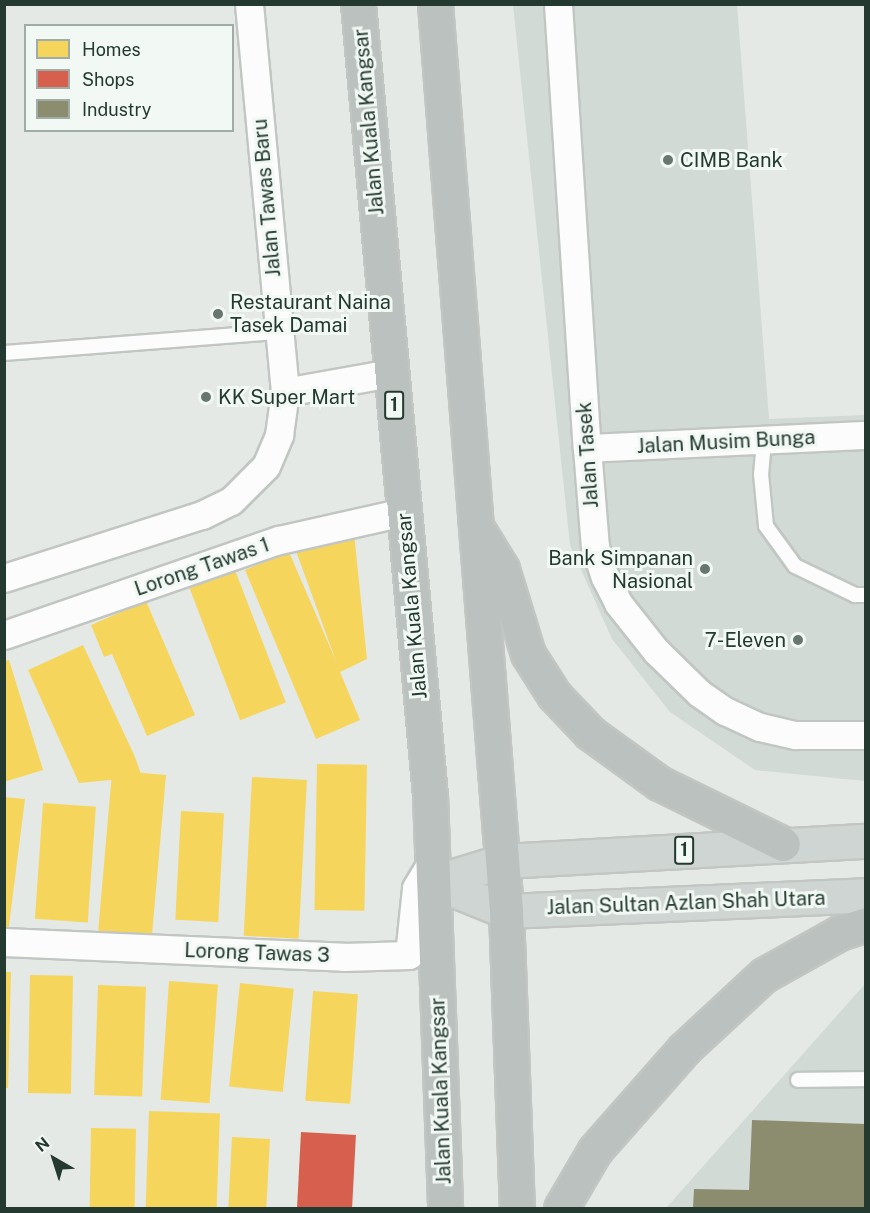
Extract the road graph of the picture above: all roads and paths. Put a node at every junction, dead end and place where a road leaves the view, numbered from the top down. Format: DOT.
graph roads {
  1 [pos="249,4"];
  2 [pos="435,4"];
  3 [pos="558,4"];
  4 [pos="361,8"];
  5 [pos="279,332"];
  6 [pos="4,353"];
  7 [pos="391,373"];
  8 [pos="285,392"];
  9 [pos="866,435"];
  10 [pos="764,441"];
  11 [pos="587,448"];
  12 [pos="403,512"];
  13 [pos="473,521"];
  14 [pos="4,579"];
  15 [pos="866,595"];
  16 [pos="4,635"];
  17 [pos="866,735"];
  18 [pos="866,841"];
  19 [pos="783,844"];
  20 [pos="502,861"];
  21 [pos="434,870"];
  22 [pos="866,895"];
  23 [pos="506,911"];
  24 [pos="866,924"];
  25 [pos="4,942"];
  26 [pos="866,1079"];
  27 [pos="798,1080"];
  28 [pos="445,1209"];
  29 [pos="517,1209"];
  30 [pos="561,1209"];
  1 -- 5 [label="street, Jalan Tawas Baru"];
  2 -- 13 [label="highway"];
  3 -- 11 [label="street, Jalan Tasek"];
  4 -- 7 [label="highway, Jalan Kuala Kangsar / 1"];
  5 -- 6 [label="lane"];
  5 -- 8 [label="street, Jalan Tawas Baru"];
  7 -- 8 [label="street"];
  7 -- 12 [label="highway, Jalan Kuala Kangsar / 1"];
  8 -- 14 [label="street, Jalan Tawas Baru"];
  9 -- 10 [label="street, Jalan Musim Bunga"];
  10 -- 11 [label="street, Jalan Musim Bunga"];
  10 -- 15 [label="lane"];
  11 -- 17 [label="street, Jalan Tasek"];
  12 -- 16 [label="street, Lorong Tawas 1"];
  12 -- 21 [label="highway, Jalan Kuala Kangsar / 1"];
  13 -- 19 [label="highway"];
  13 -- 20 [label="highway"];
  18 -- 19 [label="main road, 1"];
  19 -- 20 [label="main road, 1"];
  20 -- 21 [label="main road, 1"];
  20 -- 23 [label="highway"];
  21 -- 23 [label="main road"];
  21 -- 25 [label="street, Lorong Tawas 3"];
  21 -- 28 [label="highway, Jalan Kuala Kangsar"];
  22 -- 23 [label="main road, Jalan Sultan Azlan Shah Utara"];
  23 -- 29 [label="highway"];
  24 -- 30 [label="highway"];
  26 -- 27 [label="lane"];
}
